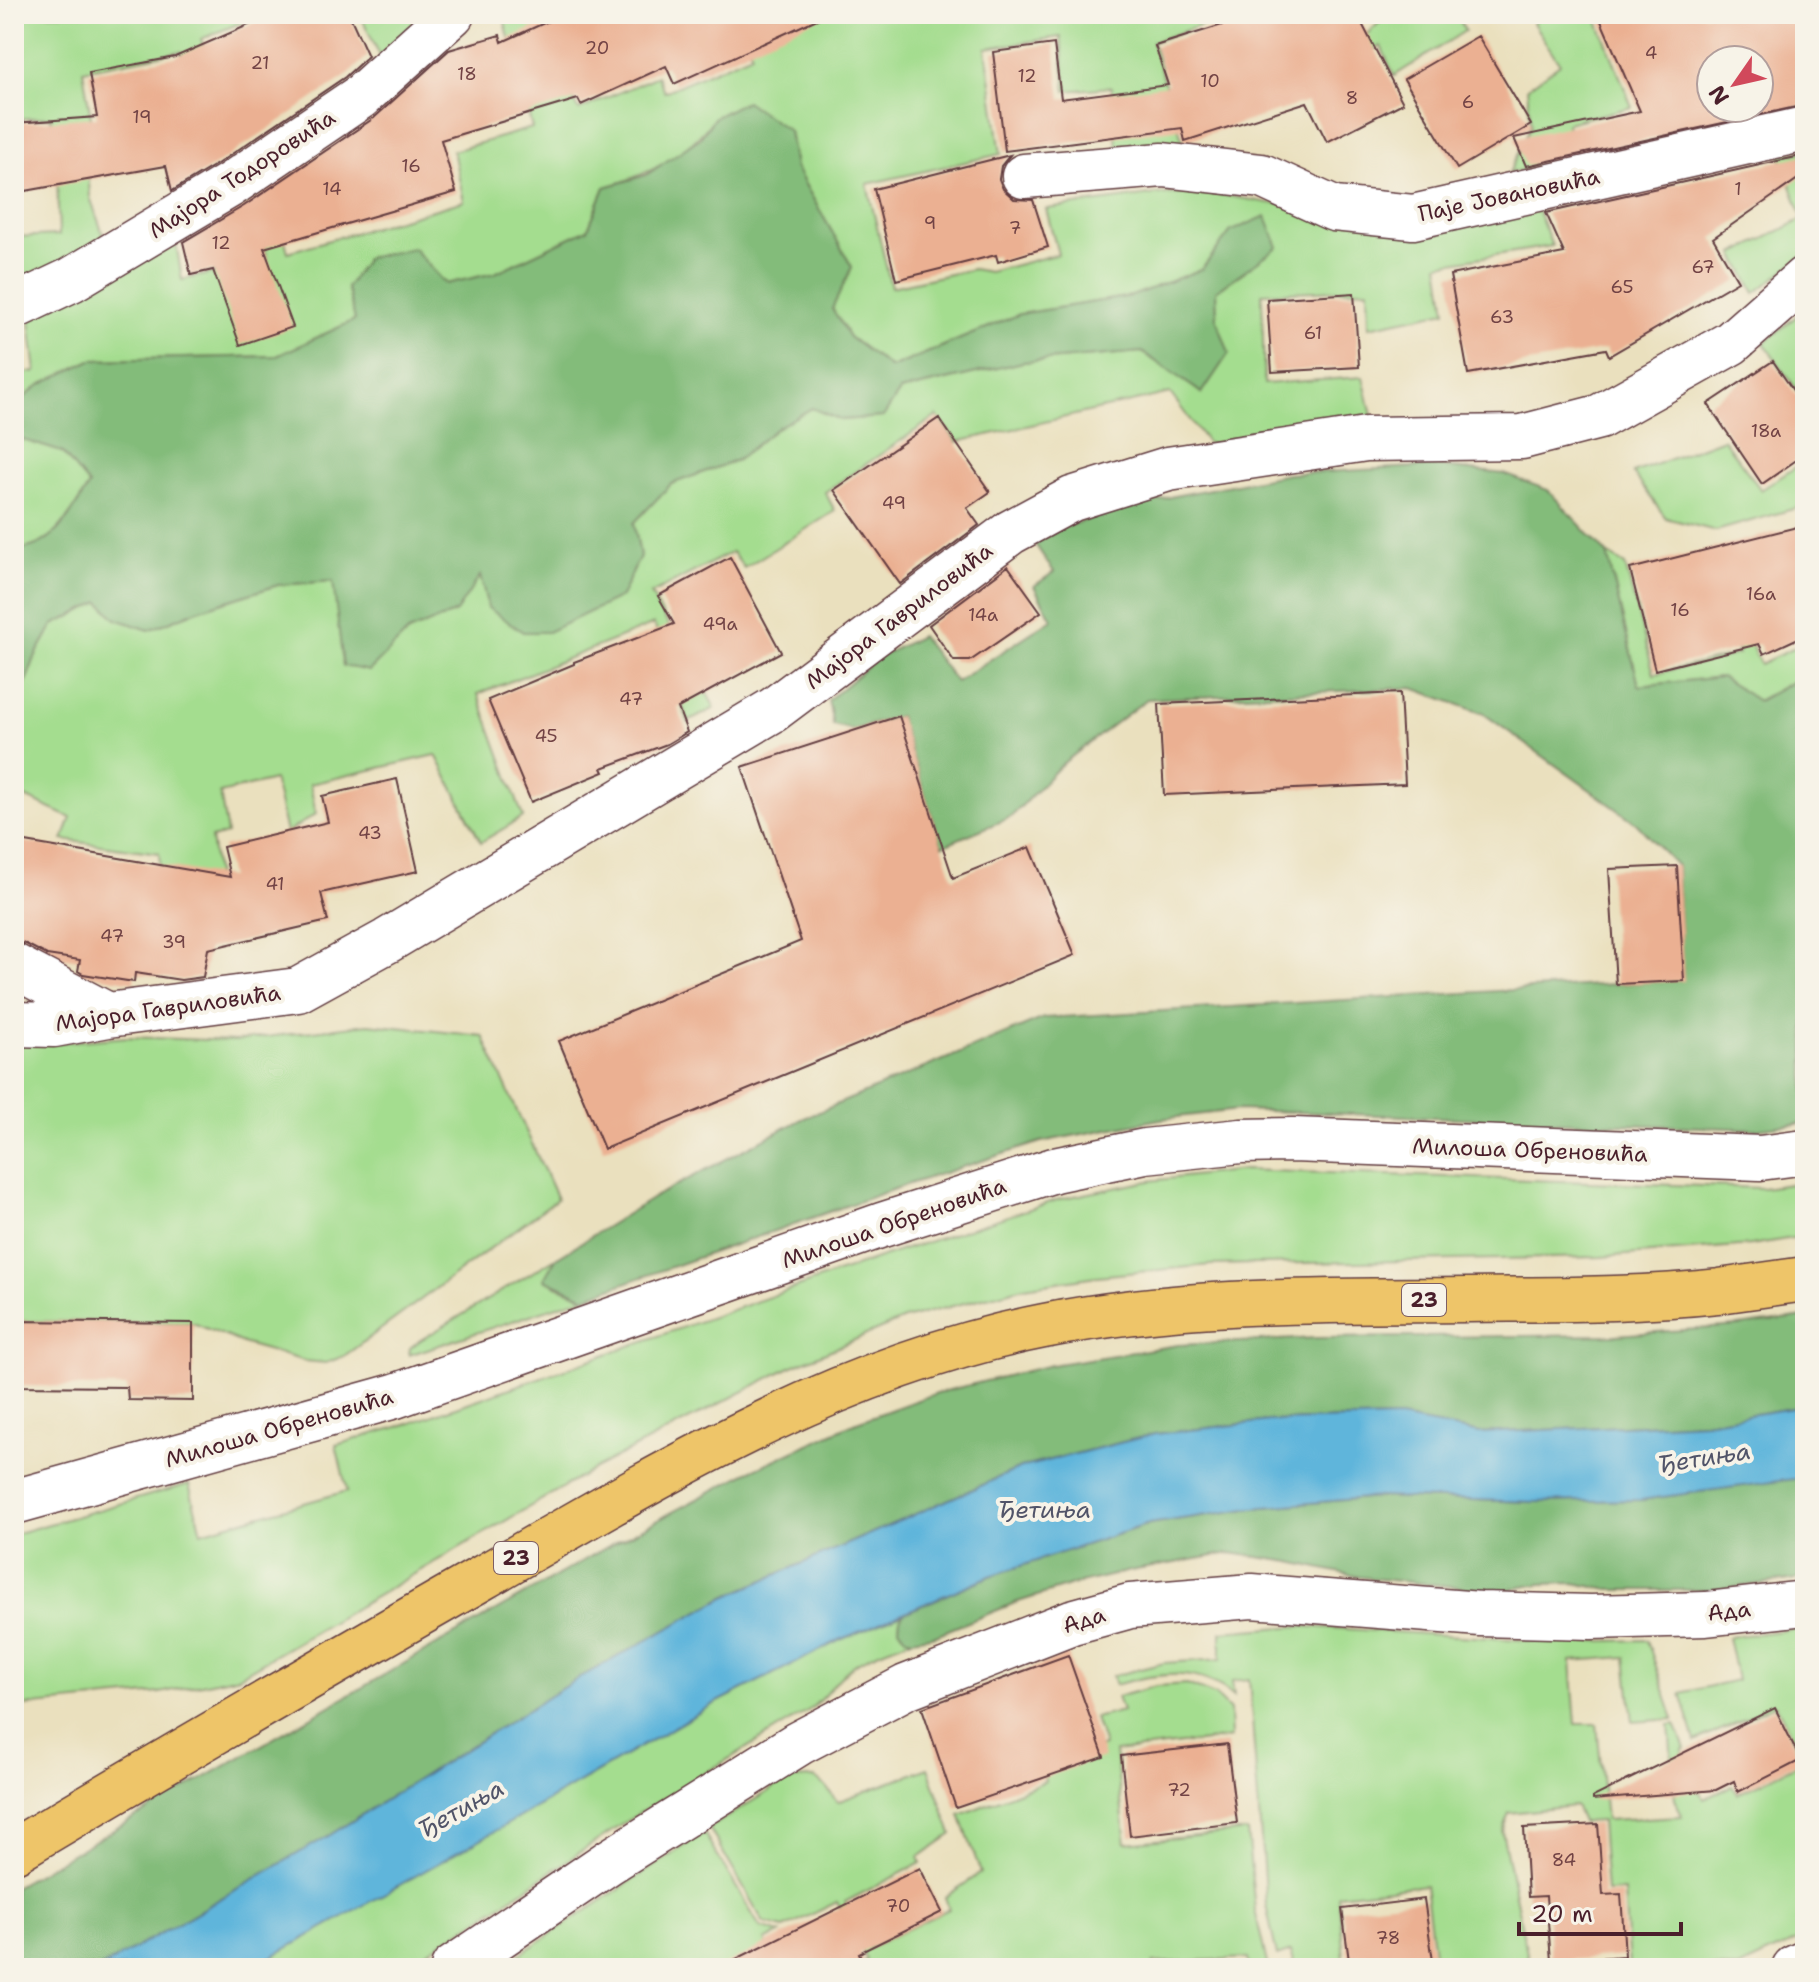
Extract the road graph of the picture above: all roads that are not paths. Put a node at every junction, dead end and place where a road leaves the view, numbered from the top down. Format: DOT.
graph roads {
  1 [pos="452,14"];
  2 [pos="1805,129"];
  3 [pos="1024,176"];
  4 [pos="1805,278"];
  5 [pos="14,307"];
  6 [pos="14,966"];
  7 [pos="108,1015"];
  8 [pos="14,1024"];
  9 [pos="1805,1152"];
  10 [pos="1805,1279"];
  11 [pos="14,1502"];
  12 [pos="1805,1603"];
  13 [pos="14,1851"];
  14 [pos="1805,1963"];
  15 [pos="453,1968"];
  16 [pos="1794,1968"];
  1 -- 5 [label="street, Мајора Тодоровића"];
  2 -- 3 [label="street, Паје Јовановића"];
  4 -- 7 [label="street, Мајора Гавриловића"];
  6 -- 7 [label="street"];
  7 -- 8 [label="street, Мајора Гавриловића"];
  9 -- 11 [label="street, Милоша Обреновића"];
  10 -- 13 [label="main road, 23"];
  12 -- 15 [label="street, Ада"];
  14 -- 16 [label="street"];
}
